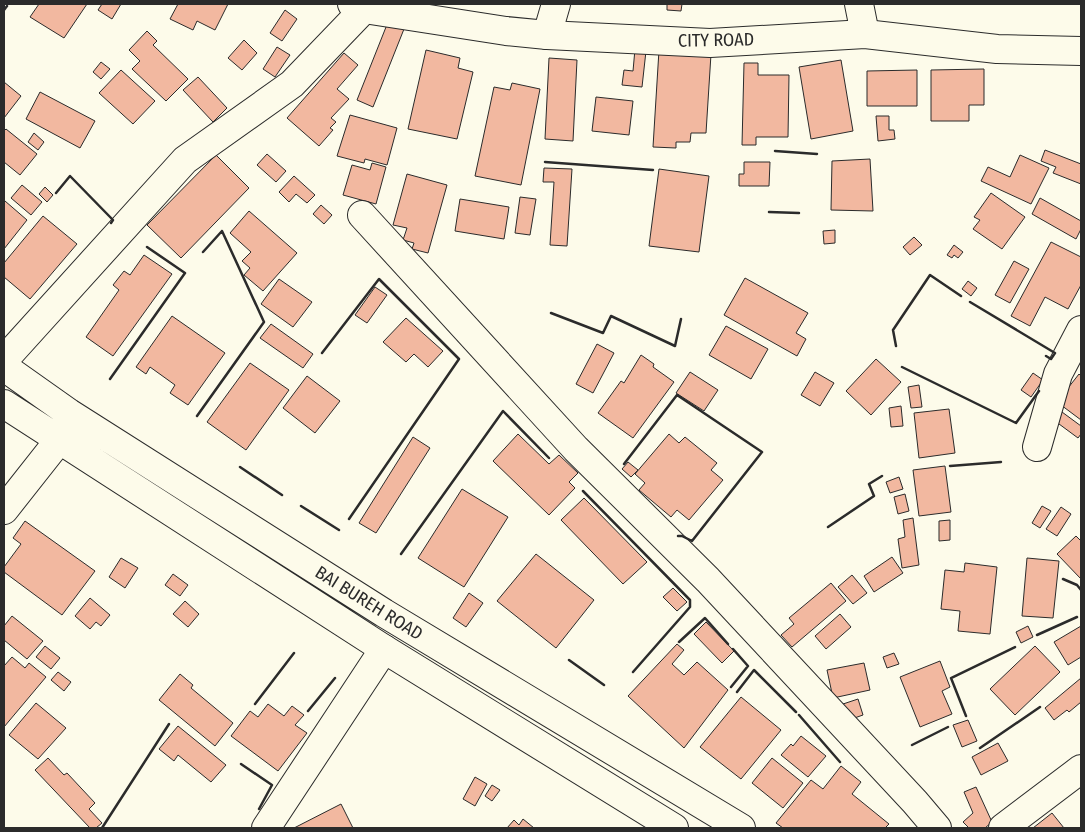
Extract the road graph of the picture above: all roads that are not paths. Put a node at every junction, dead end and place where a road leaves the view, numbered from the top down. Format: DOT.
graph roads {
  1 [pos="556,4"];
  2 [pos="859,4"];
  3 [pos="358,6"];
  4 [pos="865,34"];
  5 [pos="547,35"];
  6 [pos="1081,51"];
  7 [pos="362,215"];
  8 [pos="1081,330"];
  9 [pos="4,360"];
  10 [pos="4,367"];
  11 [pos="4,404"];
  12 [pos="60,439"];
  13 [pos="1037,447"];
  14 [pos="4,510"];
  15 [pos="384,649"];
  16 [pos="1081,769"];
  17 [pos="266,828"];
  18 [pos="674,828"];
  19 [pos="740,828"];
  20 [pos="937,828"];
  21 [pos="1003,828"];
  1 -- 5 [label="main road"];
  2 -- 4 [label="main road"];
  3 -- 5 [label="main road, CITY ROAD"];
  3 -- 9 [label="main road"];
  4 -- 5 [label="main road, CITY ROAD"];
  4 -- 6 [label="main road, CITY ROAD"];
  7 -- 20 [label="main road"];
  8 -- 13 [label="main road"];
  10 -- 19 [label="main road, BAI BUREH ROAD"];
  11 -- 12 [label="main road, BAI BUREH ROAD"];
  12 -- 14 [label="main road"];
  12 -- 15 [label="main road, BAI BUREH ROAD"];
  15 -- 17 [label="main road"];
  15 -- 18 [label="main road, BAI BUREH ROAD"];
  16 -- 21 [label="main road"];
}
